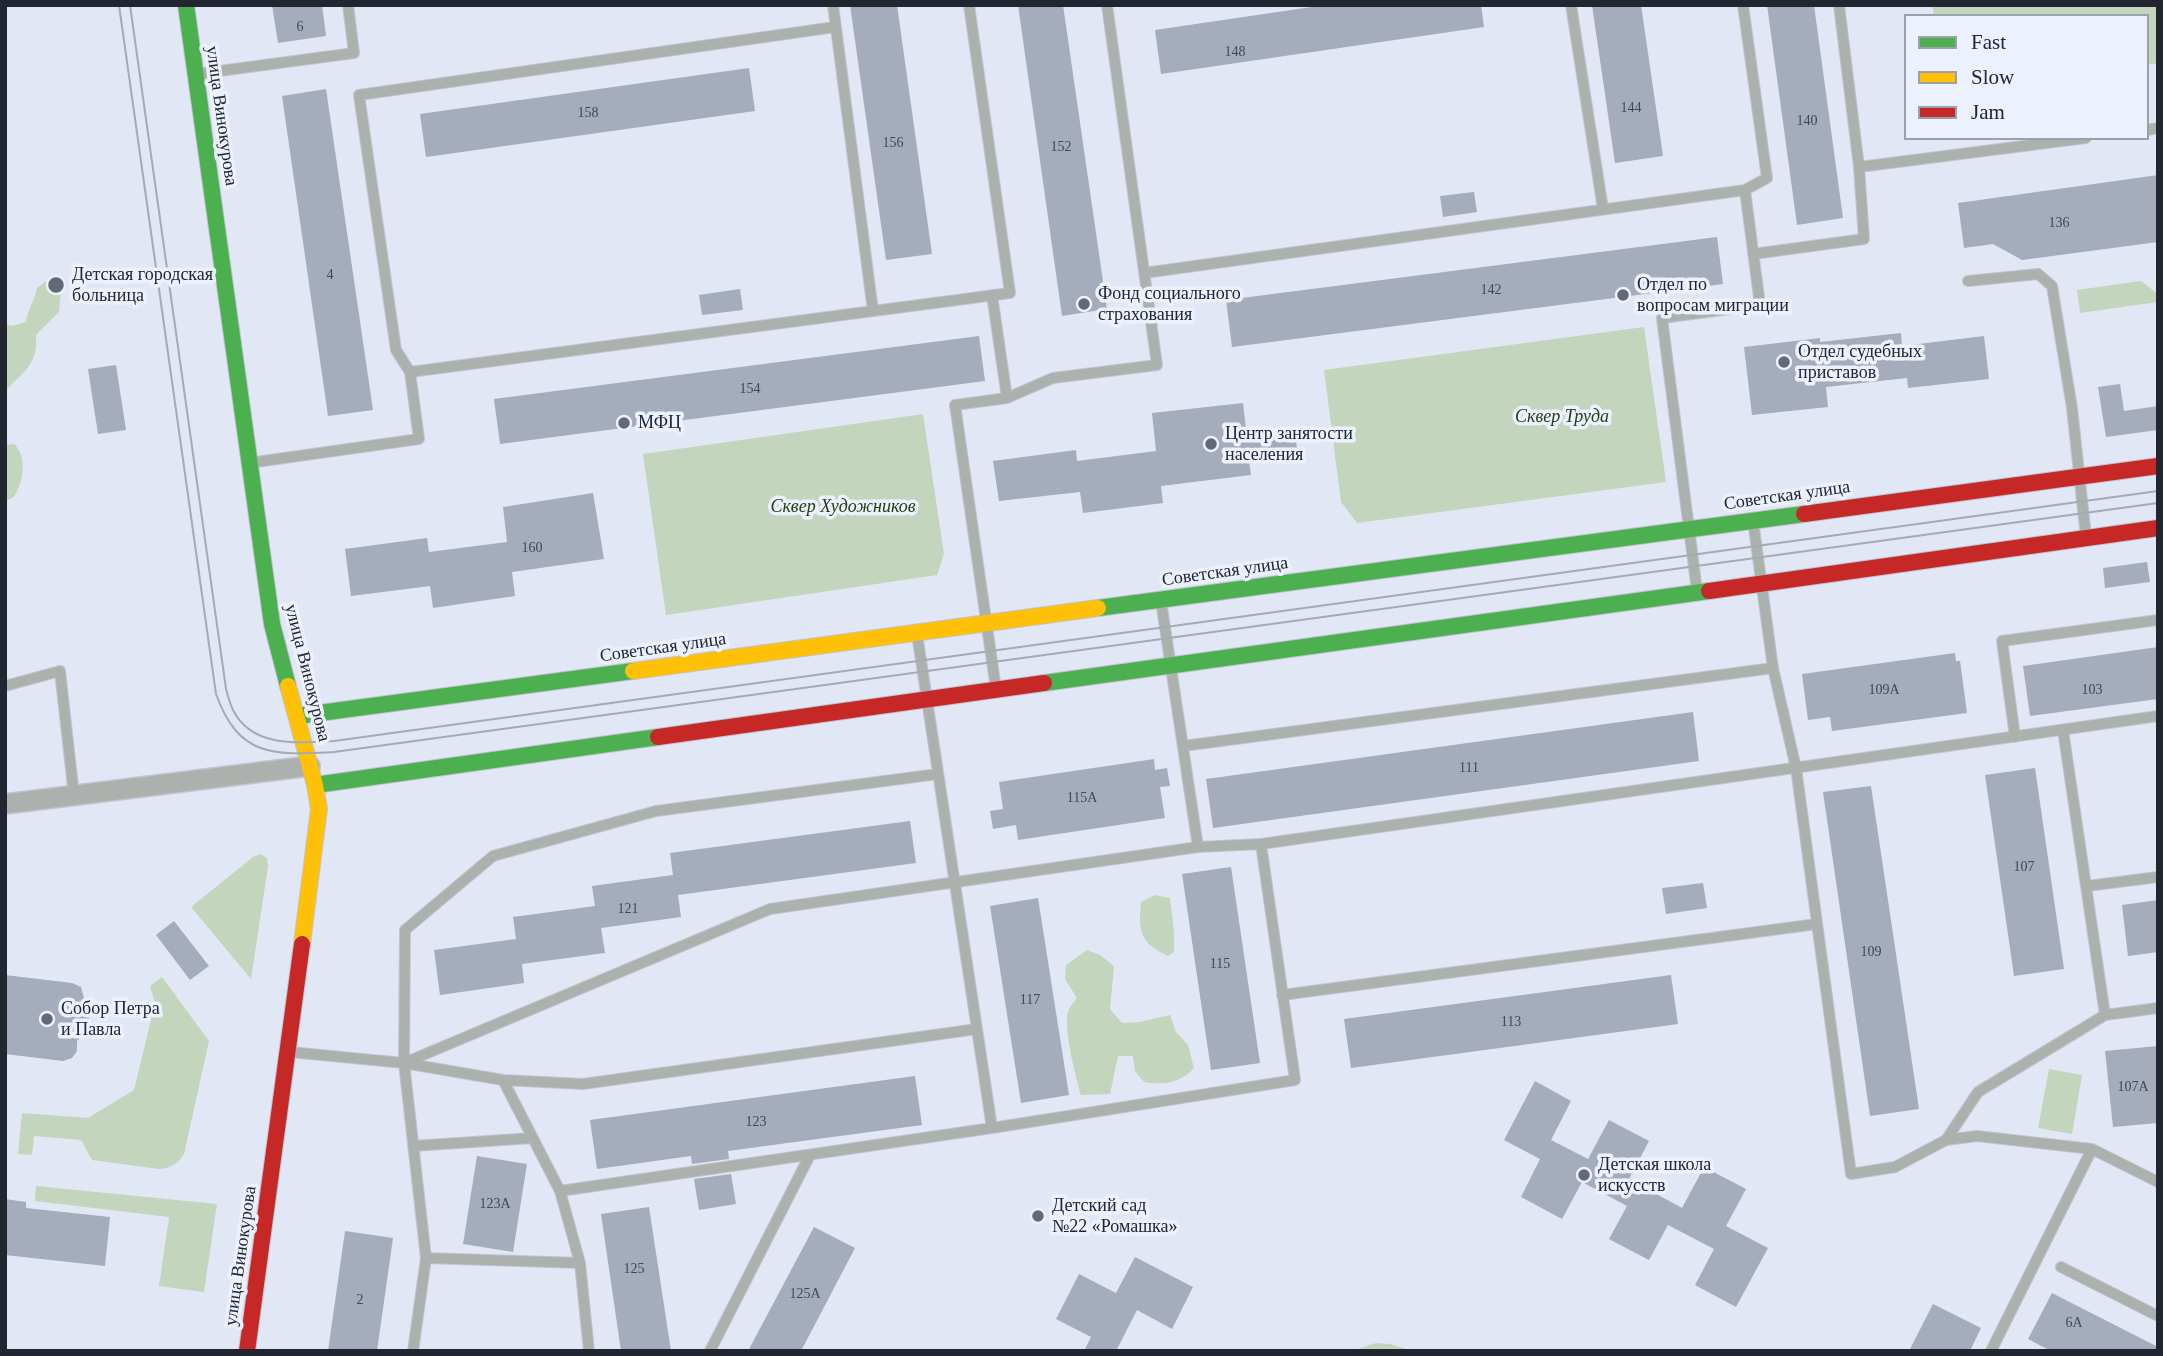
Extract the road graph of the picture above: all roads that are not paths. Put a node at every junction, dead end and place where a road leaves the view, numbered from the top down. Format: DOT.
graph roads {
  1 [pos="186,5"];
  2 [pos="348,5"];
  3 [pos="832,5"];
  4 [pos="969,5"];
  5 [pos="1107,5"];
  6 [pos="1571,5"];
  7 [pos="1742,5"];
  8 [pos="1839,5"];
  9 [pos="835,27"];
  10 [pos="195,74"];
  11 [pos="2070,140"];
  12 [pos="1859,167"];
  13 [pos="1745,190"];
  14 [pos="1603,209"];
  15 [pos="1753,254"];
  16 [pos="1144,273"];
  17 [pos="1968,281"];
  18 [pos="992,295"];
  19 [pos="873,311"];
  20 [pos="410,372"];
  21 [pos="1007,398"];
  22 [pos="250,463"];
  23 [pos="2158,466"];
  24 [pos="2079,477"];
  25 [pos="1753,520"];
  26 [pos="2158,528"];
  27 [pos="1689,529"];
  28 [pos="2087,538"];
  29 [pos="1762,583"];
  30 [pos="1698,592"];
  31 [pos="1161,600"];
  32 [pos="2158,620"];
  33 [pos="986,624"];
  34 [pos="917,633"];
  35 [pos="1171,666"];
  36 [pos="1773,668"];
  37 [pos="5,686"];
  38 [pos="996,690"];
  39 [pos="927,700"];
  40 [pos="297,716"];
  41 [pos="2158,716"];
  42 [pos="2063,730"];
  43 [pos="2015,737"];
  44 [pos="1183,746"];
  45 [pos="1796,768"];
  46 [pos="938,774"];
  47 [pos="312,776"];
  48 [pos="74,797"];
  49 [pos="5,804"];
  50 [pos="1261,844"];
  51 [pos="1198,847"];
  52 [pos="2158,877"];
  53 [pos="955,883"];
  54 [pos="2087,887"];
  55 [pos="1817,924"];
  56 [pos="1282,995"];
  57 [pos="2158,1008"];
  58 [pos="2105,1015"];
  59 [pos="977,1029"];
  60 [pos="288,1052"];
  61 [pos="404,1063"];
  62 [pos="503,1080"];
  63 [pos="992,1128"];
  64 [pos="533,1138"];
  65 [pos="1946,1140"];
  66 [pos="413,1146"];
  67 [pos="2092,1149"];
  68 [pos="810,1155"];
  69 [pos="2158,1182"];
  70 [pos="560,1191"];
  71 [pos="426,1258"];
  72 [pos="580,1263"];
  73 [pos="2061,1267"];
  74 [pos="2158,1316"];
  75 [pos="247,1351"];
  76 [pos="413,1351"];
  77 [pos="589,1351"];
  78 [pos="710,1351"];
  79 [pos="1990,1351"];
  1 -- 10 [label="main road, улица Винокурова"];
  2 -- 10 [label="lane"];
  3 -- 9 [label="lane"];
  4 -- 18 [label="lane"];
  5 -- 16 [label="lane"];
  6 -- 14 [label="lane"];
  7 -- 13 [label="lane"];
  8 -- 12 [label="lane"];
  9 -- 19 [label="lane"];
  9 -- 20 [label="lane"];
  10 -- 22 [label="main road, улица Винокурова"];
  11 -- 12 [label="lane"];
  12 -- 15 [label="lane"];
  13 -- 14 [label="lane"];
  13 -- 15 [label="lane"];
  14 -- 16 [label="lane"];
  15 -- 27 [label="lane"];
  16 -- 21 [label="lane"];
  17 -- 24 [label="lane"];
  18 -- 19 [label="lane"];
  18 -- 21 [label="lane"];
  19 -- 20 [label="lane"];
  20 -- 22 [label="lane"];
  21 -- 33 [label="lane"];
  22 -- 40 [label="main road, улица Винокурова"];
  23 -- 24 [label="main road, Советская улица"];
  24 -- 25 [label="main road, Советская улица"];
  24 -- 28 [label="lane"];
  25 -- 27 [label="main road, Советская улица"];
  25 -- 29 [label="lane"];
  26 -- 28 [label="main road"];
  27 -- 30 [label="lane"];
  27 -- 31 [label="main road, Советская улица"];
  28 -- 29 [label="main road"];
  29 -- 30 [label="main road"];
  29 -- 36 [label="lane"];
  30 -- 35 [label="main road"];
  31 -- 33 [label="main road, Советская улица"];
  31 -- 35 [label="lane"];
  32 -- 43 [label="lane"];
  33 -- 34 [label="main road, Советская улица"];
  33 -- 38 [label="lane"];
  34 -- 39 [label="lane"];
  34 -- 40 [label="main road, Советская улица"];
  35 -- 38 [label="main road"];
  35 -- 44 [label="lane"];
  36 -- 44 [label="lane"];
  36 -- 45 [label="lane"];
  37 -- 48 [label="lane"];
  38 -- 39 [label="main road"];
  39 -- 46 [label="lane"];
  39 -- 47 [label="main road"];
  40 -- 47 [label="main road, улица Винокурова"];
  41 -- 42 [label="lane"];
  42 -- 43 [label="lane"];
  42 -- 54 [label="lane"];
  43 -- 45 [label="lane"];
  44 -- 51 [label="lane"];
  45 -- 50 [label="lane"];
  45 -- 55 [label="lane"];
  46 -- 53 [label="lane"];
  46 -- 61 [label="lane"];
  47 -- 48 [label="street"];
  47 -- 60 [label="main road, улица Винокурова"];
  48 -- 49 [label="street"];
  50 -- 51 [label="lane"];
  50 -- 56 [label="lane"];
  51 -- 53 [label="lane"];
  52 -- 54 [label="lane"];
  53 -- 59 [label="lane"];
  53 -- 61 [label="lane"];
  54 -- 58 [label="lane"];
  55 -- 56 [label="lane"];
  55 -- 65 [label="lane"];
  56 -- 63 [label="lane"];
  57 -- 58 [label="lane"];
  58 -- 65 [label="lane"];
  59 -- 62 [label="lane"];
  59 -- 63 [label="lane"];
  60 -- 61 [label="lane"];
  60 -- 75 [label="main road, улица Винокурова"];
  61 -- 62 [label="lane"];
  61 -- 66 [label="lane"];
  62 -- 64 [label="lane"];
  63 -- 68 [label="lane"];
  64 -- 66 [label="lane"];
  64 -- 70 [label="lane"];
  65 -- 67 [label="lane"];
  66 -- 71 [label="lane"];
  67 -- 69 [label="lane"];
  67 -- 79 [label="lane"];
  68 -- 70 [label="lane"];
  68 -- 78 [label="lane"];
  70 -- 72 [label="lane"];
  71 -- 72 [label="lane"];
  71 -- 76 [label="lane"];
  72 -- 77 [label="lane"];
  73 -- 74 [label="lane"];
}
